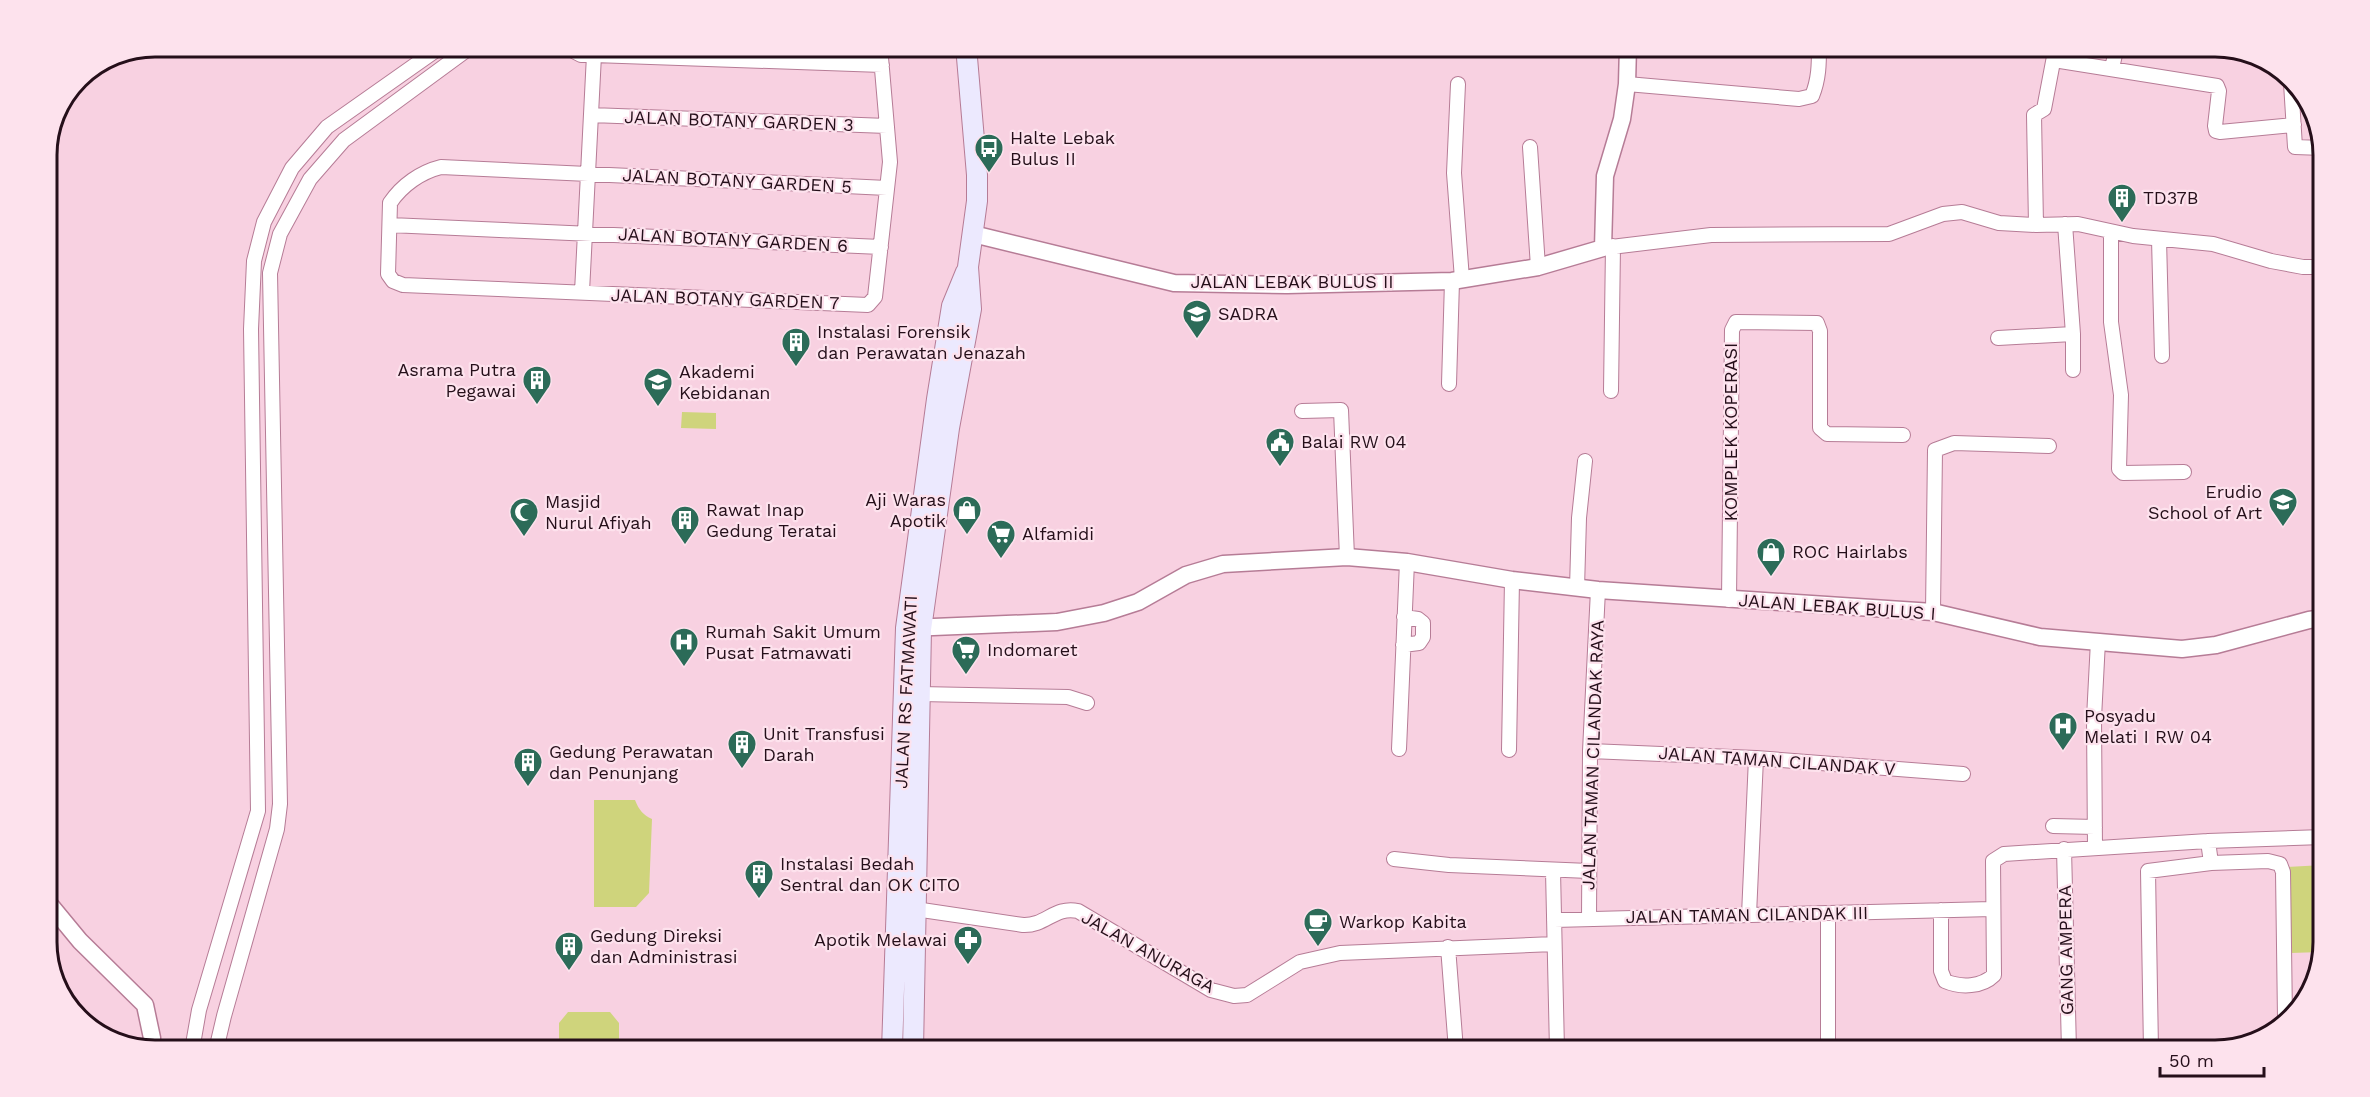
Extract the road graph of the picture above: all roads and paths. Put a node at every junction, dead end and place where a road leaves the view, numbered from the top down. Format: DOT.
graph roads {
  1 [pos="426,57"];
  2 [pos="457,57"];
  3 [pos="585,57"];
  4 [pos="699,57"];
  5 [pos="881,57"];
  6 [pos="967,57"];
  7 [pos="1628,57"];
  8 [pos="1819,57"];
  9 [pos="2054,57"];
  10 [pos="2070,57"];
  11 [pos="2114,57"];
  12 [pos="882,65"];
  13 [pos="2112,68"];
  14 [pos="1458,84"];
  15 [pos="1627,84"];
  16 [pos="2292,94"];
  17 [pos="591,115"];
  18 [pos="2294,125"];
  19 [pos="887,126"];
  20 [pos="1530,147"];
  21 [pos="2313,148"];
  22 [pos="588,174"];
  23 [pos="887,188"];
  24 [pos="2065,224"];
  25 [pos="390,225"];
  26 [pos="2036,225"];
  27 [pos="2111,232"];
  28 [pos="585,233"];
  29 [pos="973,234"];
  30 [pos="2159,239"];
  31 [pos="881,247"];
  32 [pos="1608,247"];
  33 [pos="1538,267"];
  34 [pos="2313,267"];
  35 [pos="1457,280"];
  36 [pos="582,292"];
  37 [pos="271,328"];
  38 [pos="251,329"];
  39 [pos="2073,334"];
  40 [pos="1998,338"];
  41 [pos="2162,356"];
  42 [pos="2073,370"];
  43 [pos="1449,384"];
  44 [pos="1611,391"];
  45 [pos="1302,411"];
  46 [pos="1903,435"];
  47 [pos="2049,446"];
  48 [pos="1585,461"];
  49 [pos="2184,472"];
  50 [pos="1347,557"];
  51 [pos="1407,562"];
  52 [pos="1512,580"];
  53 [pos="1577,588"];
  54 [pos="1598,590"];
  55 [pos="1730,600"];
  56 [pos="1933,612"];
  57 [pos="1404,617"];
  58 [pos="2313,620"];
  59 [pos="914,629"];
  60 [pos="2098,641"];
  61 [pos="1403,645"];
  62 [pos="920,694"];
  63 [pos="1087,703"];
  64 [pos="1399,749"];
  65 [pos="1509,750"];
  66 [pos="1590,751"];
  67 [pos="1756,758"];
  68 [pos="1964,774"];
  69 [pos="2053,826"];
  70 [pos="2095,827"];
  71 [pos="2313,837"];
  72 [pos="2208,841"];
  73 [pos="2095,848"];
  74 [pos="2064,849"];
  75 [pos="1394,859"];
  76 [pos="2211,863"];
  77 [pos="1553,871"];
  78 [pos="1589,871"];
  79 [pos="915,909"];
  80 [pos="1992,909"];
  81 [pos="1941,910"];
  82 [pos="57,913"];
  83 [pos="1828,913"];
  84 [pos="1749,915"];
  85 [pos="1589,919"];
  86 [pos="1554,920"];
  87 [pos="1554,944"];
  88 [pos="1448,948"];
  89 [pos="199,1010"];
  90 [pos="2286,1010"];
  91 [pos="224,1016"];
  92 [pos="152,1040"];
  93 [pos="194,1040"];
  94 [pos="218,1040"];
  95 [pos="893,1040"];
  96 [pos="913,1040"];
  97 [pos="1455,1040"];
  98 [pos="1557,1040"];
  99 [pos="1828,1040"];
  100 [pos="2069,1040"];
  101 [pos="2151,1040"];
  1 -- 38 [label="street"];
  2 -- 37 [label="street"];
  3 -- 17 [label="street"];
  4 -- 12 [label="street"];
  5 -- 12 [label="street"];
  6 -- 29 [label="main road, JALAN RS FATMAWATI"];
  7 -- 15 [label="street"];
  8 -- 15 [label="street"];
  9 -- 26 [label="street"];
  10 -- 13 [label="street"];
  11 -- 13 [label="street"];
  12 -- 19 [label="street"];
  13 -- 18 [label="street"];
  14 -- 35 [label="street"];
  15 -- 32 [label="street"];
  16 -- 18 [label="street"];
  17 -- 19 [label="street, JALAN BOTANY GARDEN 3"];
  17 -- 22 [label="street"];
  18 -- 21 [label="street"];
  19 -- 23 [label="street"];
  20 -- 33 [label="street"];
  22 -- 23 [label="street, JALAN BOTANY GARDEN 5"];
  22 -- 25 [label="street, JALAN BOTANY GARDEN 5"];
  22 -- 28 [label="street"];
  23 -- 31 [label="street"];
  24 -- 26 [label="street, JALAN LEBAK BULUS II"];
  24 -- 27 [label="street, JALAN LEBAK BULUS II"];
  24 -- 39 [label="street"];
  25 -- 28 [label="street, JALAN BOTANY GARDEN 6"];
  25 -- 36 [label="street, JALAN BOTANY GARDEN 7"];
  26 -- 32 [label="street, JALAN LEBAK BULUS II"];
  27 -- 30 [label="street, JALAN LEBAK BULUS II"];
  27 -- 49 [label="street"];
  28 -- 31 [label="street, JALAN BOTANY GARDEN 6"];
  28 -- 36 [label="street"];
  29 -- 35 [label="street, JALAN LEBAK BULUS II"];
  29 -- 59 [label="main road, JALAN RS FATMAWATI"];
  30 -- 34 [label="street, JALAN LEBAK BULUS II"];
  30 -- 41 [label="street"];
  31 -- 36 [label="street, JALAN BOTANY GARDEN 7"];
  32 -- 33 [label="street, JALAN LEBAK BULUS II"];
  32 -- 44 [label="street"];
  33 -- 35 [label="street, JALAN LEBAK BULUS II"];
  35 -- 43 [label="street"];
  37 -- 38 [label="street"];
  37 -- 91 [label="street"];
  38 -- 89 [label="street"];
  39 -- 40 [label="street"];
  39 -- 42 [label="street"];
  45 -- 50 [label="street"];
  46 -- 55 [label="street, KOMPLEK KOPERASI"];
  47 -- 56 [label="street"];
  48 -- 53 [label="street"];
  50 -- 51 [label="street, JALAN LEBAK BULUS I"];
  50 -- 59 [label="street, JALAN LEBAK BULUS I"];
  51 -- 52 [label="street, JALAN LEBAK BULUS I"];
  51 -- 57 [label="street"];
  52 -- 53 [label="street, JALAN LEBAK BULUS I"];
  52 -- 65 [label="street"];
  53 -- 54 [label="street, JALAN LEBAK BULUS I"];
  54 -- 55 [label="street, JALAN LEBAK BULUS I"];
  54 -- 66 [label="street, JALAN TAMAN CILANDAK RAYA"];
  55 -- 56 [label="street, JALAN LEBAK BULUS I"];
  56 -- 60 [label="street, JALAN LEBAK BULUS I"];
  57 -- 61 [label="street"];
  57 -- 61 [label="street"];
  58 -- 60 [label="street, JALAN LEBAK BULUS I"];
  59 -- 62 [label="main road, JALAN RS FATMAWATI"];
  59 -- 95 [label="main road, JALAN RS FATMAWATI"];
  60 -- 70 [label="street"];
  61 -- 64 [label="street"];
  62 -- 63 [label="street"];
  62 -- 79 [label="main road, JALAN RS FATMAWATI"];
  66 -- 67 [label="street, JALAN TAMAN CILANDAK V"];
  66 -- 78 [label="street, JALAN TAMAN CILANDAK RAYA"];
  67 -- 68 [label="street, JALAN TAMAN CILANDAK V"];
  67 -- 84 [label="street"];
  69 -- 70 [label="street"];
  70 -- 73 [label="street"];
  71 -- 72 [label="street"];
  72 -- 73 [label="street"];
  72 -- 76 [label="street"];
  73 -- 74 [label="street"];
  74 -- 80 [label="street"];
  74 -- 100 [label="street, GANG AMPERA"];
  75 -- 77 [label="street"];
  76 -- 90 [label="street"];
  76 -- 101 [label="street"];
  77 -- 78 [label="street"];
  77 -- 86 [label="street, JALAN TAMAN CILANDAK RAYA"];
  78 -- 85 [label="street, JALAN TAMAN CILANDAK RAYA"];
  79 -- 88 [label="street, JALAN ANURAGA"];
  79 -- 96 [label="main road, JALAN RS FATMAWATI"];
  80 -- 81 [label="street, JALAN TAMAN CILANDAK III"];
  80 -- 81 [label="street"];
  81 -- 83 [label="street, JALAN TAMAN CILANDAK III"];
  82 -- 92 [label="street"];
  83 -- 84 [label="street, JALAN TAMAN CILANDAK III"];
  83 -- 99 [label="street"];
  84 -- 85 [label="street, JALAN TAMAN CILANDAK III"];
  85 -- 86 [label="street, JALAN TAMAN CILANDAK III"];
  86 -- 87 [label="street, JALAN TAMAN CILANDAK RAYA"];
  87 -- 88 [label="street, JALAN ANURAGA"];
  87 -- 98 [label="street, JALAN TAMAN CILANDAK RAYA"];
  88 -- 97 [label="street"];
  89 -- 91 [label="street"];
  89 -- 93 [label="street"];
  91 -- 94 [label="street"];
}
